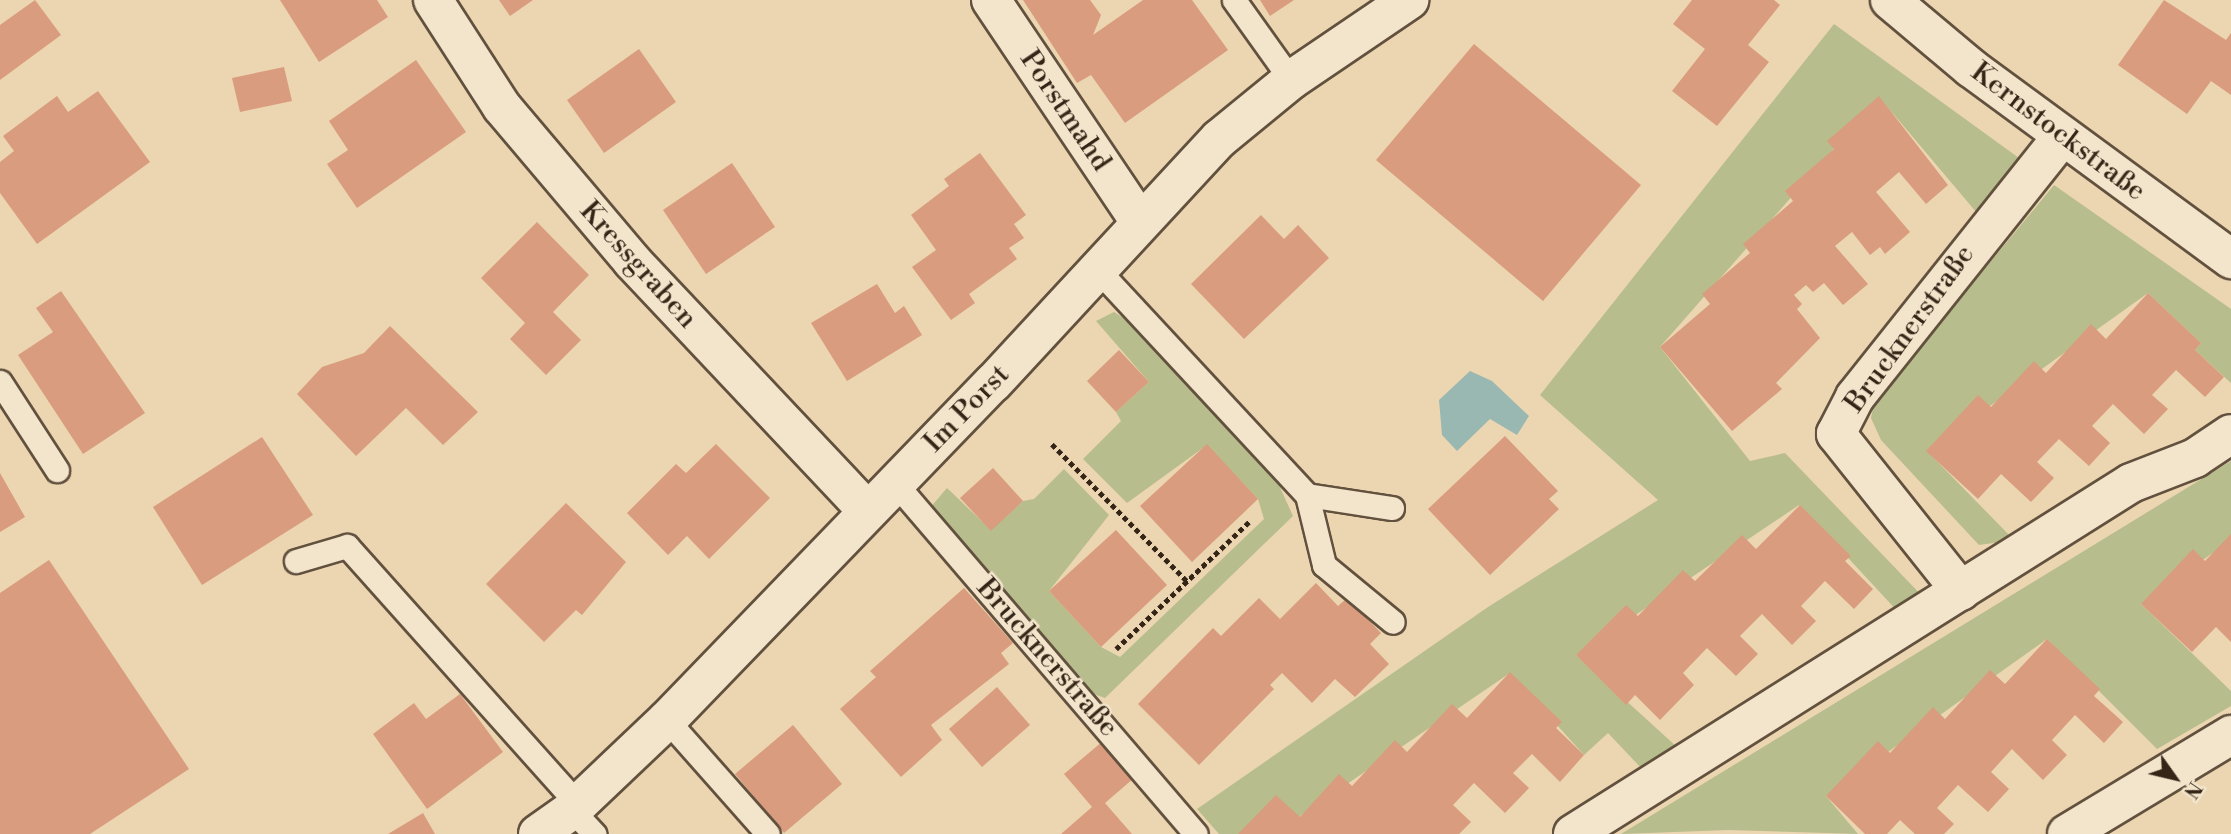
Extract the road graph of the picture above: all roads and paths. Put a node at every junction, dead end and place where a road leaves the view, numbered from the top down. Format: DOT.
graph roads {
  1 [pos="433,0"];
  2 [pos="991,0"];
  3 [pos="1234,0"];
  4 [pos="1409,0"];
  5 [pos="1902,4"];
  6 [pos="1291,80"];
  7 [pos="2062,137"];
  8 [pos="1140,222"];
  9 [pos="2231,259"];
  10 [pos="1098,270"];
  11 [pos="0,382"];
  12 [pos="2231,434"];
  13 [pos="1052,443"];
  14 [pos="57,470"];
  15 [pos="895,483"];
  16 [pos="1307,495"];
  17 [pos="1392,508"];
  18 [pos="867,510"];
  19 [pos="1249,522"];
  20 [pos="296,561"];
  21 [pos="1187,581"];
  22 [pos="1961,591"];
  23 [pos="1393,622"];
  24 [pos="1116,649"];
  25 [pos="667,720"];
  26 [pos="2231,735"];
  27 [pos="581,816"];
  28 [pos="538,834"];
  29 [pos="768,834"];
  30 [pos="1196,834"];
  31 [pos="1573,834"];
  32 [pos="2067,834"];
  1 -- 18 [label="street, Kressgraben"];
  2 -- 8 [label="street, Porstmahd"];
  3 -- 6 [label="lane"];
  4 -- 6 [label="street, Im Porst"];
  5 -- 7 [label="street, Kernstockstraße"];
  6 -- 8 [label="street, Im Porst"];
  7 -- 9 [label="street, Kernstockstraße"];
  7 -- 22 [label="street, Brucknerstraße"];
  8 -- 10 [label="street, Im Porst"];
  10 -- 15 [label="street, Im Porst"];
  10 -- 16 [label="lane"];
  11 -- 14 [label="lane"];
  12 -- 22 [label="street"];
  13 -- 21 [label="path"];
  15 -- 18 [label="street, Im Porst"];
  15 -- 30 [label="lane, Brucknerstraße"];
  16 -- 17 [label="lane"];
  16 -- 23 [label="lane"];
  18 -- 25 [label="street, Im Porst"];
  19 -- 21 [label="path"];
  20 -- 27 [label="lane"];
  21 -- 24 [label="path"];
  22 -- 31 [label="street"];
  25 -- 27 [label="street, Im Porst"];
  25 -- 29 [label="lane"];
  26 -- 32 [label="street"];
  27 -- 28 [label="street, Im Porst"];
}
